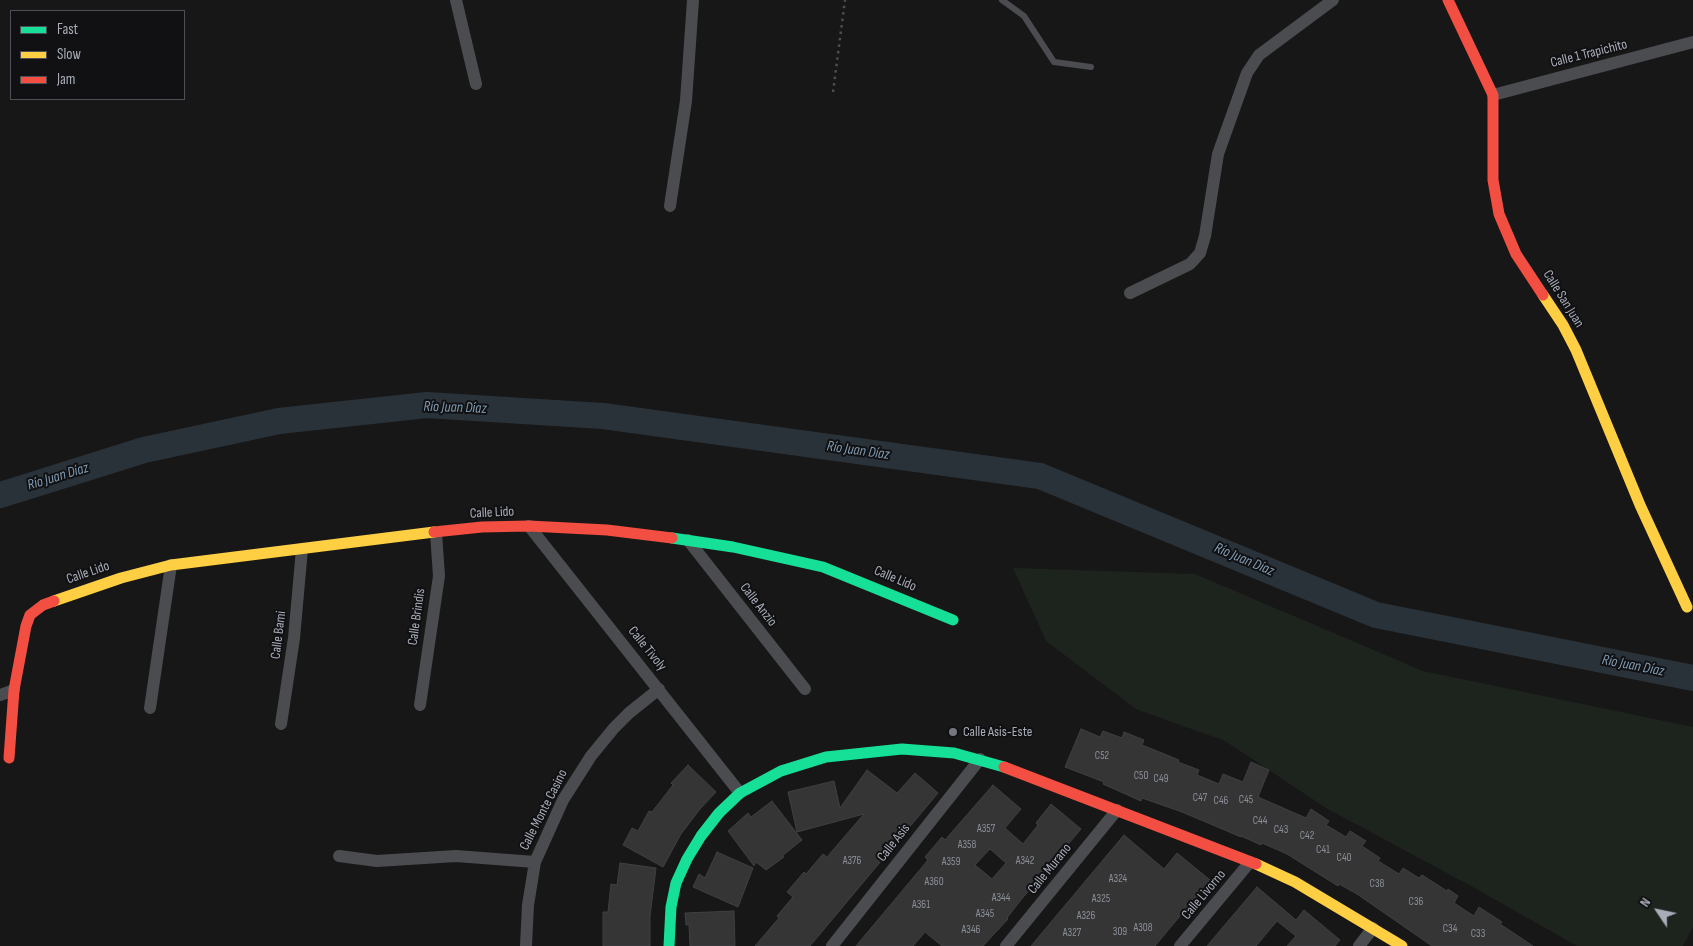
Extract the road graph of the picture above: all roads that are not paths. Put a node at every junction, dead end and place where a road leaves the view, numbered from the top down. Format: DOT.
graph roads {
  1 [pos="456,0"];
  2 [pos="693,0"];
  3 [pos="1002,0"];
  4 [pos="1333,0"];
  5 [pos="1448,0"];
  6 [pos="1693,42"];
  7 [pos="1091,67"];
  8 [pos="476,84"];
  9 [pos="1493,95"];
  10 [pos="670,206"];
  11 [pos="1130,293"];
  12 [pos="528,526"];
  13 [pos="436,533"];
  14 [pos="688,540"];
  15 [pos="302,549"];
  16 [pos="171,565"];
  17 [pos="1687,607"];
  18 [pos="952,620"];
  19 [pos="659,689"];
  20 [pos="805,689"];
  21 [pos="14,690"];
  22 [pos="0,694"];
  23 [pos="420,704"];
  24 [pos="150,708"];
  25 [pos="281,724"];
  26 [pos="9,758"];
  27 [pos="980,759"];
  28 [pos="740,793"];
  29 [pos="1117,810"];
  30 [pos="338,856"];
  31 [pos="535,862"];
  32 [pos="1250,862"];
  33 [pos="1373,928"];
  34 [pos="526,946"];
  35 [pos="669,946"];
  36 [pos="832,946"];
  37 [pos="1006,946"];
  38 [pos="1180,946"];
  39 [pos="1359,946"];
  40 [pos="1402,946"];
  1 -- 8 [label="street"];
  2 -- 10 [label="street"];
  3 -- 7 [label="lane"];
  4 -- 11 [label="street"];
  5 -- 9 [label="street, Calle San Juan"];
  6 -- 9 [label="street, Calle 1 Trapichito"];
  9 -- 17 [label="street, Calle San Juan"];
  12 -- 13 [label="street, Calle Lido"];
  12 -- 14 [label="street, Calle Lido"];
  12 -- 19 [label="street, Calle Tivoly"];
  13 -- 15 [label="street, Calle Lido"];
  13 -- 23 [label="street, Calle Brindis"];
  14 -- 18 [label="street, Calle Lido"];
  14 -- 20 [label="street, Calle Anzio"];
  15 -- 16 [label="street, Calle Lido"];
  15 -- 25 [label="street, Calle Bami"];
  16 -- 21 [label="street, Calle Lido"];
  16 -- 24 [label="street"];
  19 -- 28 [label="street, Calle Tivoly"];
  19 -- 31 [label="street, Calle Monte Casino"];
  21 -- 22 [label="street"];
  21 -- 26 [label="street"];
  27 -- 28 [label="street"];
  27 -- 29 [label="street"];
  27 -- 36 [label="street, Calle Asis"];
  28 -- 35 [label="street"];
  29 -- 32 [label="street"];
  29 -- 37 [label="street, Calle Murano"];
  30 -- 31 [label="street"];
  31 -- 34 [label="street, Calle Monte Casino"];
  32 -- 33 [label="street"];
  32 -- 38 [label="street, Calle Livorno"];
  33 -- 39 [label="street"];
  33 -- 40 [label="street"];
}
